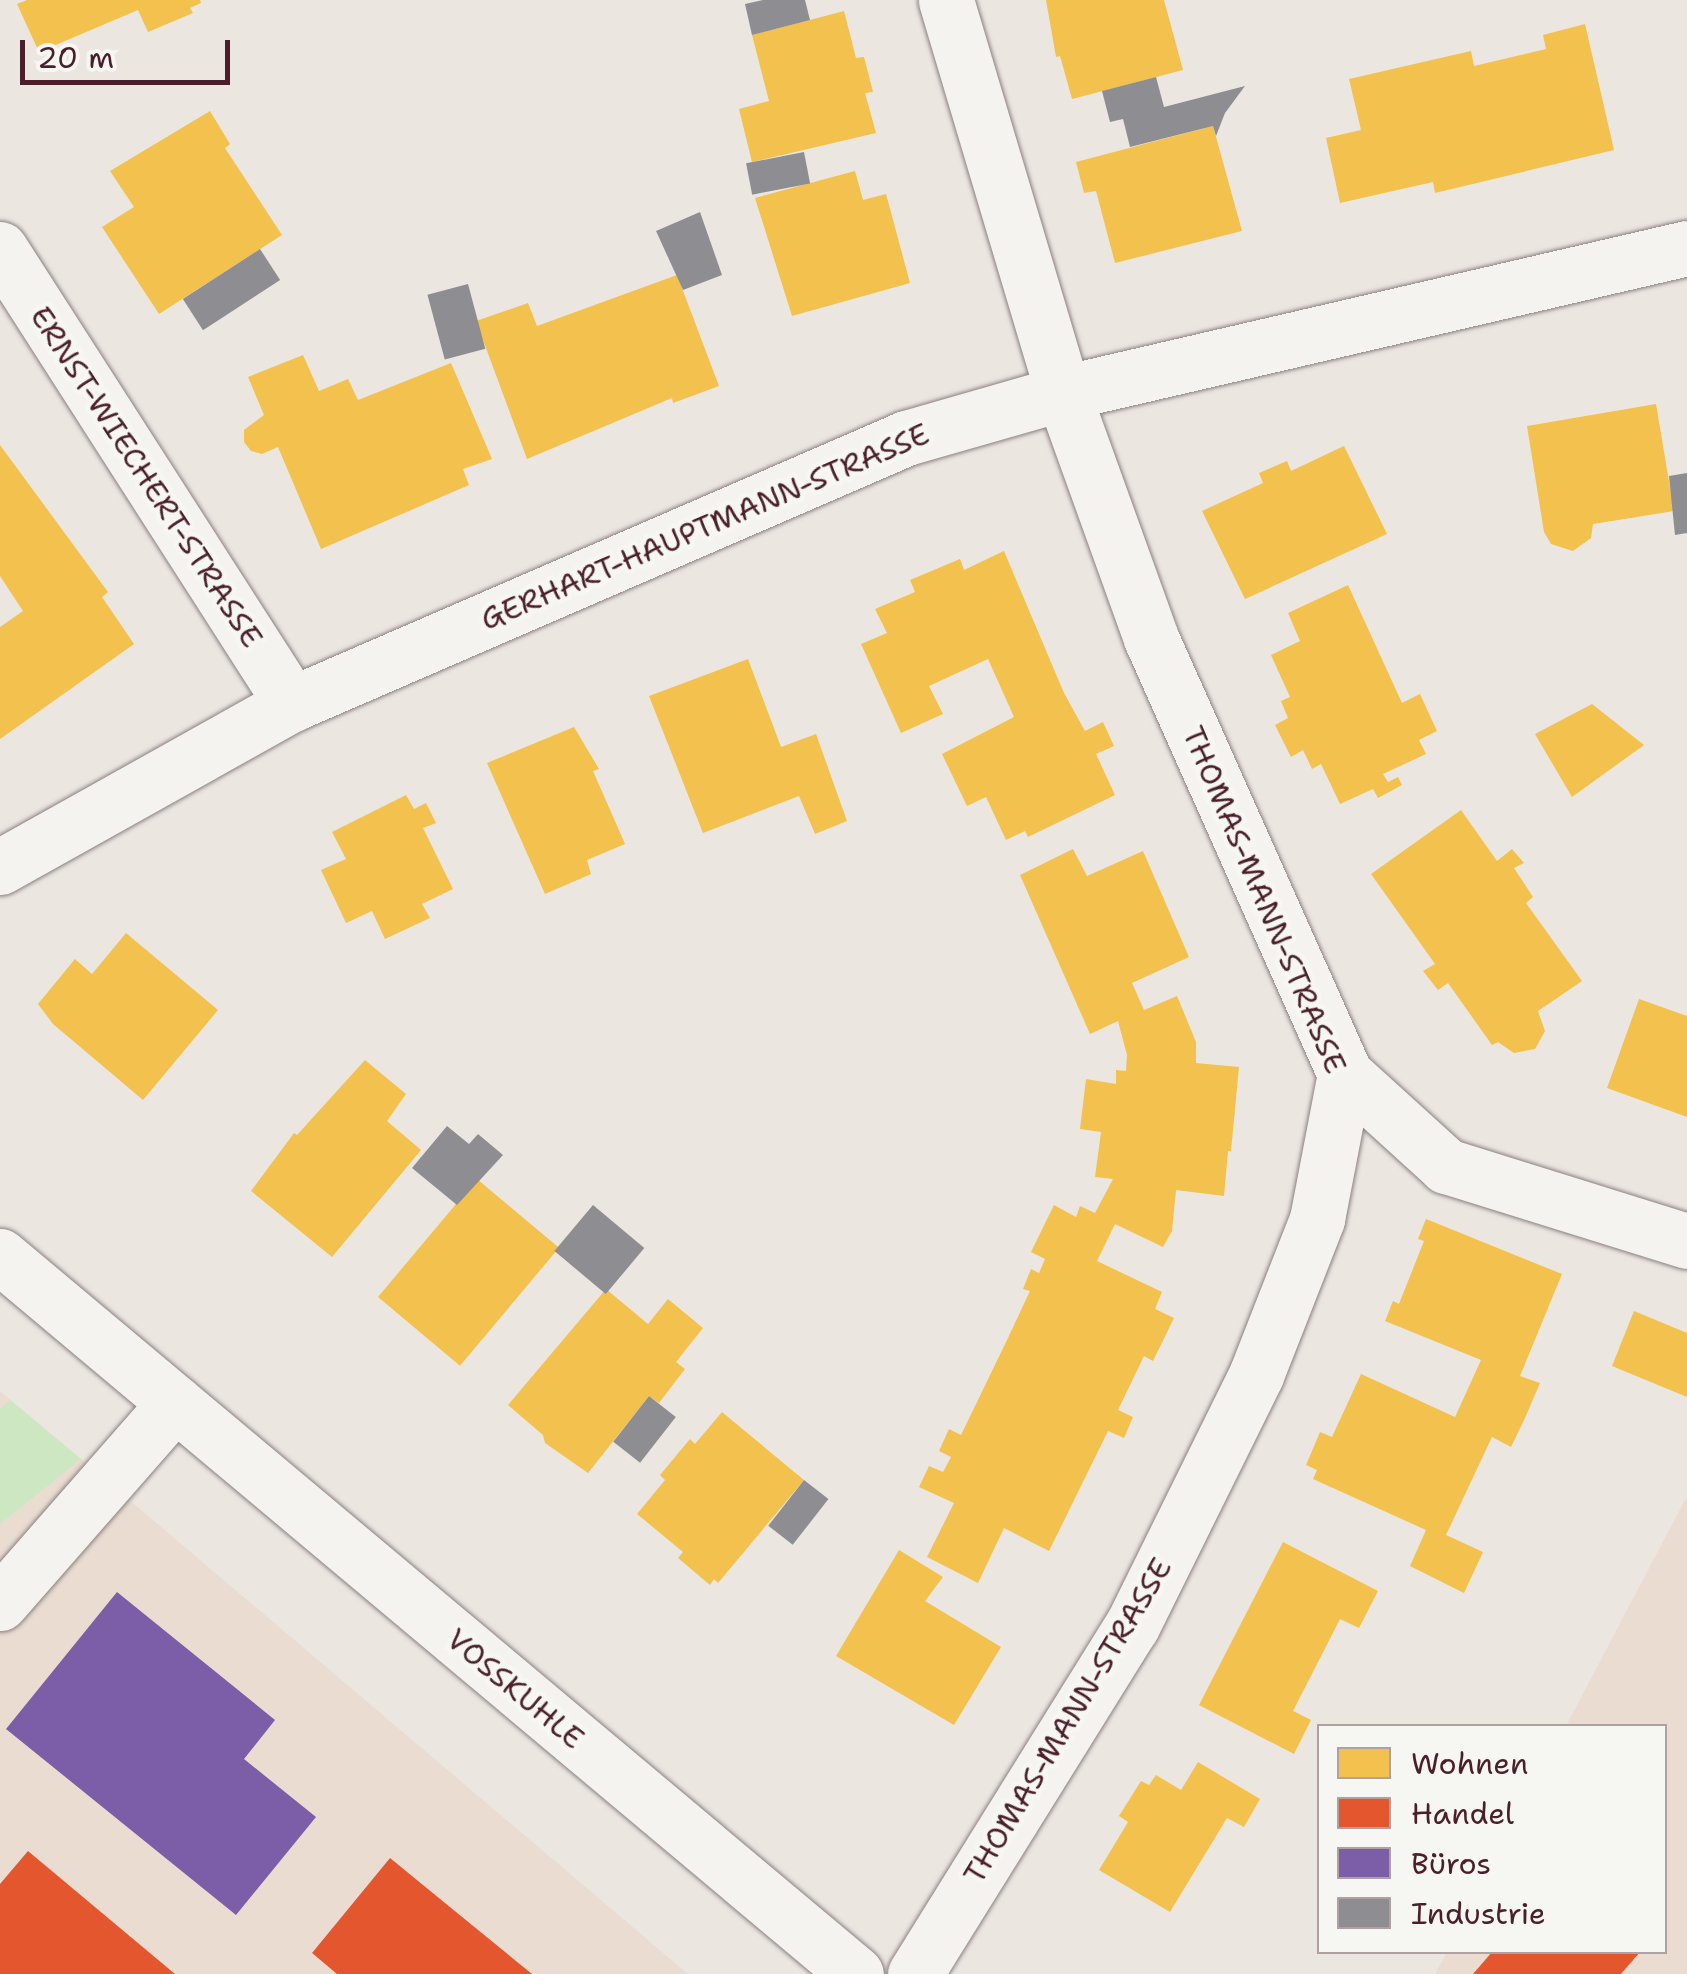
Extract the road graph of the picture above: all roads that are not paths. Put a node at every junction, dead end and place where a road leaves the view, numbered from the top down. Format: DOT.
graph roads {
  1 [pos="946,0"];
  2 [pos="1687,248"];
  3 [pos="0,250"];
  4 [pos="1062,392"];
  5 [pos="292,704"];
  6 [pos="0,867"];
  7 [pos="1345,1074"];
  8 [pos="1687,1240"];
  9 [pos="0,1256"];
  10 [pos="175,1403"];
  11 [pos="0,1603"];
  12 [pos="856,1974"];
  13 [pos="915,1974"];
  1 -- 4 [label="street, THOMAS-MANN-STRASSE"];
  2 -- 4 [label="street, GERHART-HAUPTMANN-STRASSE"];
  3 -- 5 [label="street, ERNST-WIECHERT-STRASSE"];
  4 -- 5 [label="street, GERHART-HAUPTMANN-STRASSE"];
  4 -- 7 [label="street, THOMAS-MANN-STRASSE"];
  5 -- 6 [label="street, GERHART-HAUPTMANN-STRASSE"];
  7 -- 8 [label="street"];
  7 -- 13 [label="street, THOMAS-MANN-STRASSE"];
  9 -- 10 [label="street, VOSSKUHLE"];
  10 -- 11 [label="street"];
  10 -- 12 [label="street, VOSSKUHLE"];
}
